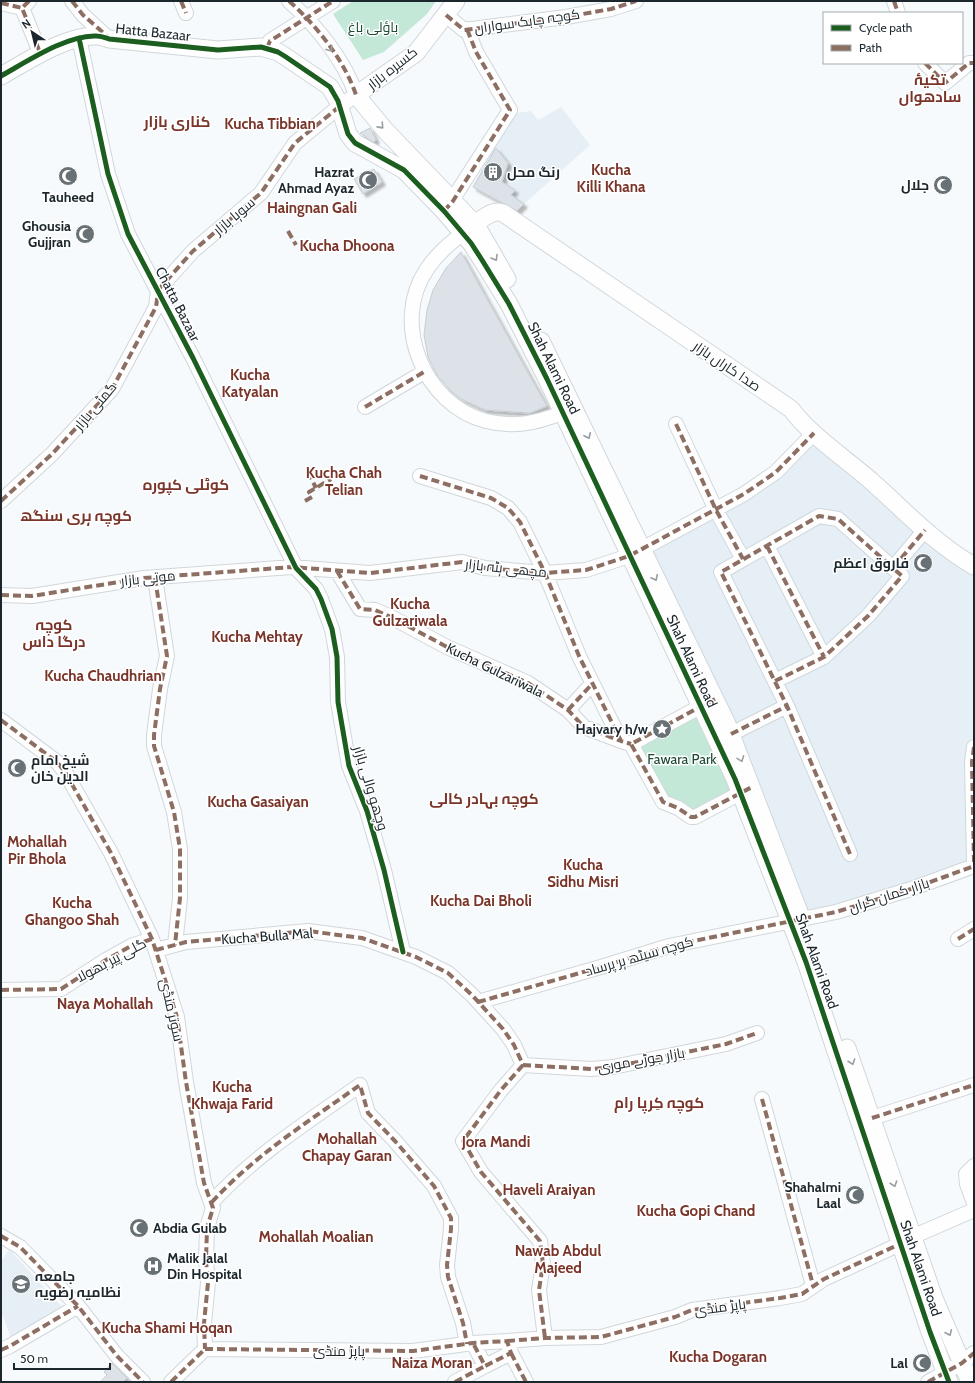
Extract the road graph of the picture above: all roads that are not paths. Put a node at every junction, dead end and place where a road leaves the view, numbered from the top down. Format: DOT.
graph roads {
  1 [pos="72,1"];
  2 [pos="289,1"];
  3 [pos="333,1"];
  4 [pos="456,1"];
  5 [pos="636,1"];
  6 [pos="894,1"];
  7 [pos="1,3"];
  8 [pos="25,4"];
  9 [pos="898,12"];
  10 [pos="446,15"];
  11 [pos="308,18"];
  12 [pos="467,29"];
  13 [pos="79,38"];
  14 [pos="109,39"];
  15 [pos="267,48"];
  16 [pos="41,55"];
  17 [pos="974,63"];
  18 [pos="926,64"];
  19 [pos="1,76"];
  20 [pos="356,96"];
  21 [pos="340,106"];
  22 [pos="448,206"];
  23 [pos="469,229"];
  24 [pos="158,290"];
  25 [pos="424,372"];
  26 [pos="365,407"];
  27 [pos="562,413"];
  28 [pos="676,424"];
  29 [pos="814,433"];
  30 [pos="420,476"];
  31 [pos="1,501"];
  32 [pos="716,510"];
  33 [pos="925,530"];
  34 [pos="767,546"];
  35 [pos="635,553"];
  36 [pos="742,559"];
  37 [pos="974,566"];
  38 [pos="296,568"];
  39 [pos="893,568"];
  40 [pos="337,571"];
  41 [pos="546,573"];
  42 [pos="155,578"];
  43 [pos="1,595"];
  44 [pos="824,657"];
  45 [pos="775,681"];
  46 [pos="592,684"];
  47 [pos="715,700"];
  48 [pos="787,706"];
  49 [pos="700,707"];
  50 [pos="568,710"];
  51 [pos="1,720"];
  52 [pos="731,734"];
  53 [pos="626,743"];
  54 [pos="974,747"];
  55 [pos="746,790"];
  56 [pos="850,854"];
  57 [pos="974,862"];
  58 [pos="974,866"];
  59 [pos="796,920"];
  60 [pos="974,930"];
  61 [pos="958,939"];
  62 [pos="154,944"];
  63 [pos="175,945"];
  64 [pos="403,952"];
  65 [pos="1,990"];
  66 [pos="478,1002"];
  67 [pos="757,1033"];
  68 [pos="523,1066"];
  69 [pos="974,1085"];
  70 [pos="762,1099"];
  71 [pos="872,1118"];
  72 [pos="974,1166"];
  73 [pos="212,1202"];
  74 [pos="974,1202"];
  75 [pos="974,1210"];
  76 [pos="1,1236"];
  77 [pos="906,1240"];
  78 [pos="813,1285"];
  79 [pos="78,1306"];
  80 [pos="545,1338"];
  81 [pos="470,1343"];
  82 [pos="509,1347"];
  83 [pos="206,1349"];
  84 [pos="1,1350"];
  85 [pos="968,1358"];
  86 [pos="485,1366"];
  87 [pos="946,1377"];
  88 [pos="143,1382"];
  89 [pos="171,1382"];
  90 [pos="455,1382"];
  91 [pos="526,1382"];
  92 [pos="928,1382"];
  93 [pos="970,1382"];
  1 -- 14 [label="street"];
  2 -- 11 [label="street, Shah Alami Road"];
  3 -- 11 [label="street"];
  4 -- 10 [label="street, کسیرہ بازار"];
  5 -- 12 [label="street, کوچہ چابک سواراں"];
  6 -- 9 [label="street"];
  7 -- 8 [label="street"];
  8 -- 16 [label="street"];
  10 -- 12 [label="street, کوچہ چابک سواراں"];
  10 -- 20 [label="street, کسیرہ بازار"];
  11 -- 15 [label="street"];
  11 -- 20 [label="street, Shah Alami Road, one-way"];
  12 -- 22 [label="street"];
  13 -- 14 [label="street, Hatta Bazaar"];
  13 -- 16 [label="street, Hatta Bazaar"];
  13 -- 24 [label="street, Chatta Bazaar"];
  14 -- 15 [label="street, Hatta Bazaar"];
  15 -- 21 [label="street, Shah Alami Road"];
  16 -- 19 [label="street, Hatta Bazaar"];
  17 -- 18 [label="street"];
  20 -- 21 [label="street, سوہا بازار"];
  20 -- 22 [label="street, Shah Alami Road, one-way"];
  21 -- 22 [label="street, Shah Alami Road"];
  21 -- 24 [label="street, سوہا بازار"];
  22 -- 23 [label="street, Shah Alami Road"];
  23 -- 25 [label="street"];
  23 -- 27 [label="street, Shah Alami Road"];
  23 -- 29 [label="street, صدا کاراں بازار"];
  23 -- 35 [label="street, Shah Alami Road, one-way"];
  24 -- 31 [label="street, گمٹی بازار"];
  24 -- 38 [label="street, Chatta Bazaar"];
  25 -- 26 [label="street"];
  25 -- 27 [label="street"];
  27 -- 35 [label="street, Shah Alami Road"];
  28 -- 32 [label="street"];
  29 -- 32 [label="street, مچھی ہٹہ بازار"];
  29 -- 33 [label="street, صدا کاراں بازار"];
  30 -- 41 [label="street"];
  32 -- 35 [label="street, مچھی ہٹہ بازار"];
  32 -- 36 [label="street"];
  33 -- 37 [label="street, صدا کاراں بازار"];
  33 -- 39 [label="street"];
  34 -- 36 [label="street"];
  34 -- 39 [label="street"];
  34 -- 44 [label="street"];
  35 -- 41 [label="street, مچھی ہٹہ بازار"];
  35 -- 47 [label="street, Shah Alami Road, one-way"];
  35 -- 49 [label="street, Shah Alami Road"];
  36 -- 45 [label="street"];
  38 -- 40 [label="street, مچھی ہٹہ بازار"];
  38 -- 42 [label="street, موتی بازار"];
  38 -- 64 [label="street, وچھو والی بازار"];
  39 -- 44 [label="street"];
  40 -- 41 [label="street, مچھی ہٹہ بازار"];
  40 -- 50 [label="street, Kucha Gulzariwala"];
  41 -- 46 [label="street"];
  42 -- 43 [label="street, موتی بازار"];
  42 -- 63 [label="street"];
  44 -- 45 [label="street"];
  45 -- 48 [label="street"];
  46 -- 50 [label="street"];
  46 -- 53 [label="street"];
  47 -- 49 [label="street"];
  47 -- 52 [label="street, Shah Alami Road"];
  48 -- 52 [label="street"];
  48 -- 56 [label="street"];
  49 -- 53 [label="street"];
  49 -- 55 [label="street, Shah Alami Road"];
  50 -- 53 [label="street, Kucha Gulzariwala"];
  51 -- 62 [label="street, سوتر منڈی"];
  52 -- 55 [label="street, Shah Alami Road, one-way"];
  53 -- 55 [label="street"];
  54 -- 57 [label="street"];
  55 -- 59 [label="street, Shah Alami Road"];
  58 -- 59 [label="street, بازار کمان گراں"];
  59 -- 66 [label="street, کوچہ سیٹھ ہر پرساد"];
  59 -- 71 [label="street, Shah Alami Road, one-way"];
  59 -- 77 [label="street, Shah Alami Road"];
  60 -- 61 [label="street"];
  62 -- 63 [label="street, گلی پیر بھولا"];
  62 -- 65 [label="street, گلی پیر بھولا"];
  62 -- 73 [label="street, سوتر منڈی"];
  63 -- 64 [label="street, Kucha Bulla Mal"];
  64 -- 66 [label="street, Kucha Bulla Mal"];
  66 -- 68 [label="street, Kucha Bulla Mal"];
  67 -- 68 [label="street, بازار جوڑے موری"];
  68 -- 80 [label="street"];
  69 -- 71 [label="street"];
  70 -- 78 [label="street"];
  71 -- 77 [label="street, Shah Alami Road, one-way"];
  72 -- 74 [label="street"];
  73 -- 81 [label="street"];
  73 -- 83 [label="street"];
  75 -- 77 [label="street, پاپڑ منڈی"];
  76 -- 79 [label="street"];
  77 -- 78 [label="street, پاپڑ منڈی"];
  77 -- 85 [label="street, Shah Alami Road, one-way"];
  77 -- 87 [label="street, Shah Alami Road"];
  78 -- 80 [label="street, پاپڑ منڈی"];
  79 -- 84 [label="street"];
  79 -- 88 [label="street"];
  80 -- 82 [label="street, پاپڑ منڈی"];
  81 -- 82 [label="street, پاپڑ منڈی"];
  81 -- 83 [label="street, پاپڑ منڈی"];
  81 -- 86 [label="street"];
  82 -- 86 [label="street"];
  82 -- 91 [label="street"];
  83 -- 89 [label="street"];
  85 -- 87 [label="street"];
  85 -- 93 [label="street, Shah Alami Road"];
  86 -- 90 [label="street"];
  87 -- 92 [label="street"];
}
